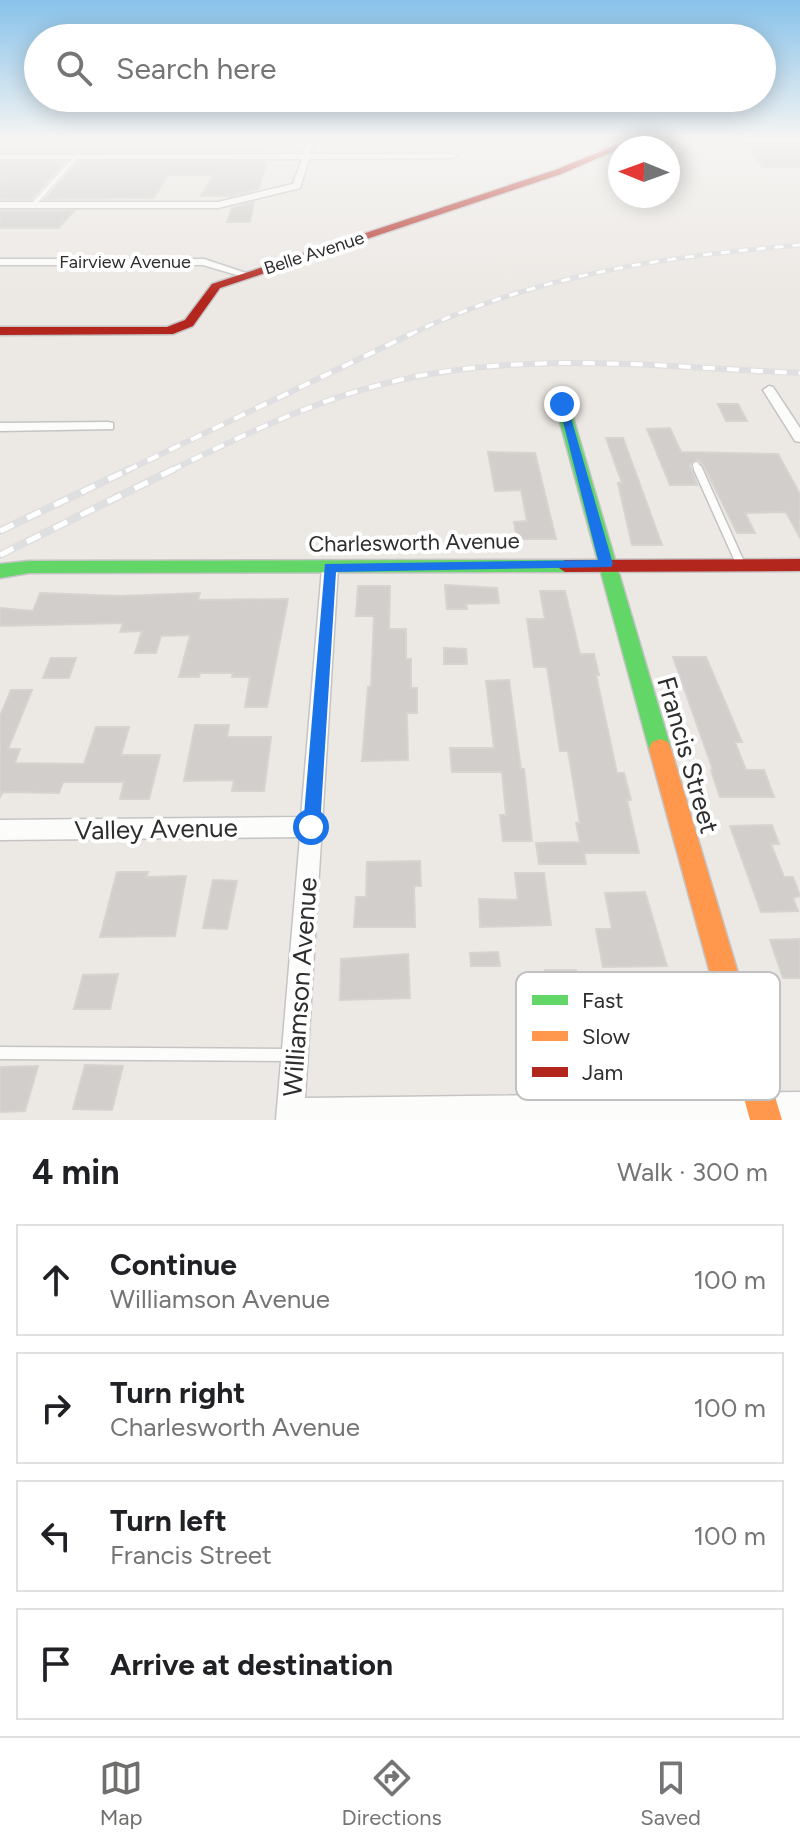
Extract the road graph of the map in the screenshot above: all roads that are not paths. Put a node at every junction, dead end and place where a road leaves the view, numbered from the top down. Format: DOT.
graph roads {
  1 [pos="44,192"];
  2 [pos="271,192"];
  3 [pos="497,192"];
  4 [pos="0,205"];
  5 [pos="33,205"];
  6 [pos="0,262"];
  7 [pos="247,275"];
  8 [pos="0,331"];
  9 [pos="769,390"];
  10 [pos="562,404"];
  11 [pos="108,426"];
  12 [pos="0,427"];
  13 [pos="800,438"];
  14 [pos="696,465"];
  15 [pos="0,561"];
  16 [pos="606,564"];
  17 [pos="741,565"];
  18 [pos="800,565"];
  19 [pos="29,567"];
  20 [pos="330,568"];
  21 [pos="0,571"];
  22 [pos="311,827"];
  23 [pos="0,830"];
  24 [pos="723,972"];
  25 [pos="0,1053"];
  26 [pos="294,1055"];
  27 [pos="800,1106"];
  28 [pos="764,1113"];
  29 [pos="290,1116"];
  1 -- 5 [label="lane"];
  2 -- 5 [label="street"];
  3 -- 7 [label="street, Belle Avenue"];
  4 -- 5 [label="street"];
  6 -- 7 [label="street, Fairview Avenue"];
  7 -- 8 [label="street, Belle Avenue"];
  9 -- 13 [label="street"];
  10 -- 16 [label="street, Francis Street"];
  11 -- 12 [label="street"];
  14 -- 17 [label="lane"];
  15 -- 19 [label="street, Charlesworth Avenue"];
  16 -- 17 [label="street, Charlesworth Avenue"];
  16 -- 20 [label="street, Charlesworth Avenue"];
  16 -- 24 [label="street, Francis Street"];
  17 -- 18 [label="street, Charlesworth Avenue"];
  19 -- 20 [label="street, Charlesworth Avenue"];
  19 -- 21 [label="street, Charlesworth Avenue"];
  20 -- 22 [label="street, Williamson Avenue"];
  22 -- 23 [label="street, Valley Avenue"];
  22 -- 26 [label="street, Williamson Avenue"];
  25 -- 26 [label="lane"];
  26 -- 29 [label="street, Williamson Avenue"];
  27 -- 28 [label="street"];
  28 -- 29 [label="street"];
}
